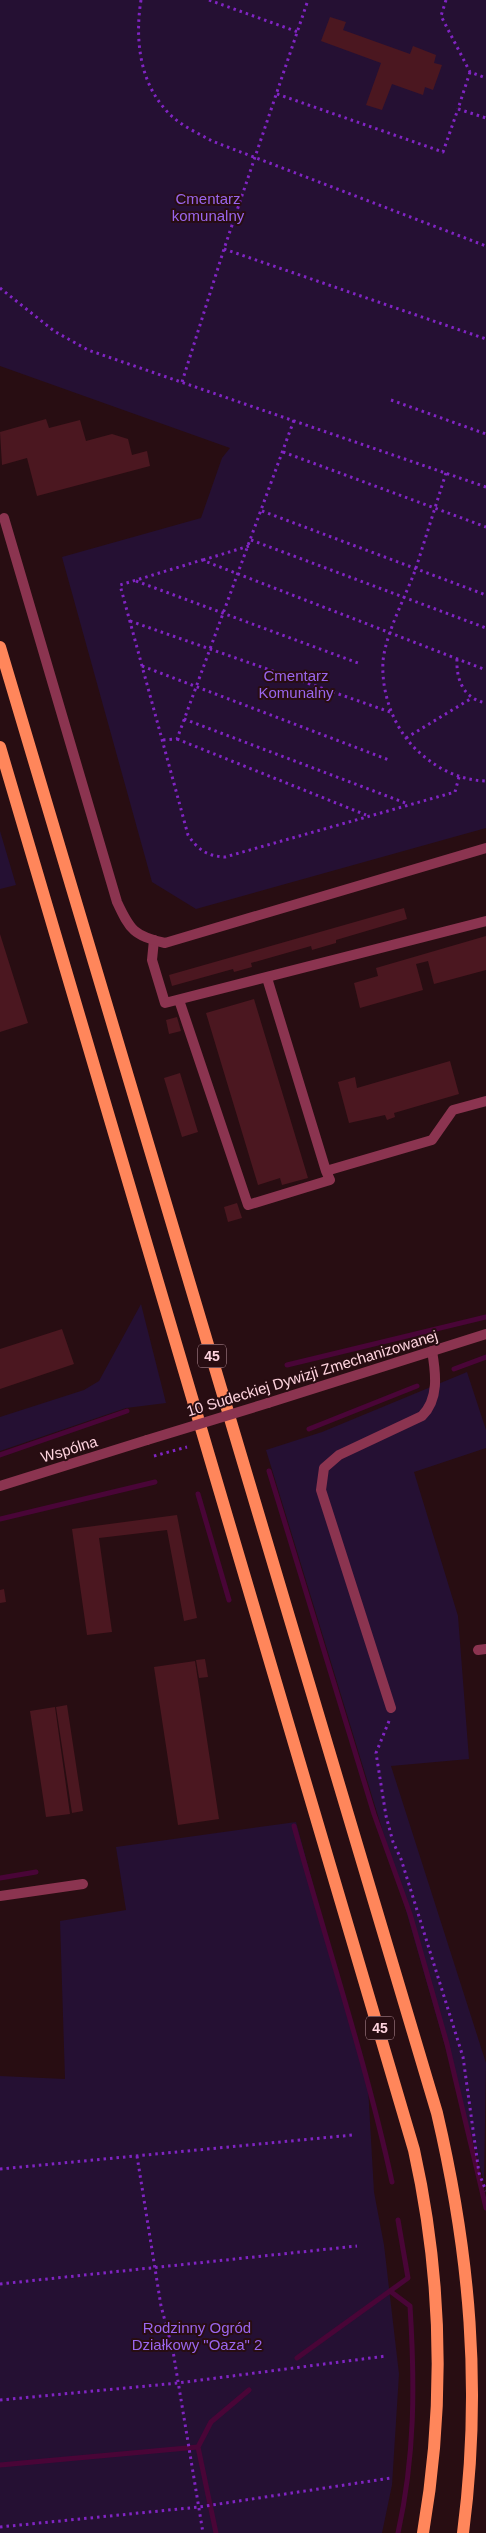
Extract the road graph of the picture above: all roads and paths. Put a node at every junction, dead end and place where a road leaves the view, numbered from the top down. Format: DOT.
graph roads {
  1 [pos="141,0"];
  2 [pos="209,0"];
  3 [pos="308,0"];
  4 [pos="446,0"];
  5 [pos="298,32"];
  6 [pos="470,72"];
  7 [pos="486,78"];
  8 [pos="278,94"];
  9 [pos="458,109"];
  10 [pos="486,118"];
  11 [pos="256,158"];
  12 [pos="486,246"];
  13 [pos="224,249"];
  14 [pos="0,288"];
  15 [pos="486,339"];
  16 [pos="182,382"];
  17 [pos="391,400"];
  18 [pos="294,420"];
  19 [pos="486,434"];
  20 [pos="283,452"];
  21 [pos="446,473"];
  22 [pos="486,487"];
  23 [pos="435,508"];
  24 [pos="262,511"];
  25 [pos="4,518"];
  26 [pos="486,527"];
  27 [pos="251,540"];
  28 [pos="249,546"];
  29 [pos="202,560"];
  30 [pos="415,568"];
  31 [pos="238,574"];
  32 [pos="135,580"];
  33 [pos="486,595"];
  34 [pos="404,598"];
  35 [pos="224,613"];
  36 [pos="130,621"];
  37 [pos="486,628"];
  38 [pos="391,634"];
  39 [pos="0,647"];
  40 [pos="210,649"];
  41 [pos="457,659"];
  42 [pos="358,663"];
  43 [pos="142,666"];
  44 [pos="486,670"];
  45 [pos="196,686"];
  46 [pos="472,698"];
  47 [pos="486,703"];
  48 [pos="391,713"];
  49 [pos="184,719"];
  50 [pos="406,738"];
  51 [pos="176,739"];
  52 [pos="162,740"];
  53 [pos="0,747"];
  54 [pos="389,760"];
  55 [pos="459,777"];
  56 [pos="486,781"];
  57 [pos="408,804"];
  58 [pos="366,816"];
  59 [pos="486,848"];
  60 [pos="486,921"];
  61 [pos="154,940"];
  62 [pos="267,978"];
  63 [pos="179,1000"];
  64 [pos="486,1101"];
  65 [pos="326,1171"];
  66 [pos="486,1334"];
  67 [pos="432,1351"];
  68 [pos="147,1440"];
  69 [pos="187,1447"];
  70 [pos="154,1456"];
  71 [pos="0,1486"];
  72 [pos="391,1708"];
  73 [pos="83,1884"];
  74 [pos="0,1896"];
  75 [pos="353,2135"];
  76 [pos="137,2156"];
  77 [pos="0,2169"];
  78 [pos="486,2191"];
  79 [pos="357,2246"];
  80 [pos="155,2269"];
  81 [pos="0,2284"];
  82 [pos="386,2356"];
  83 [pos="178,2383"];
  84 [pos="0,2400"];
  85 [pos="391,2478"];
  86 [pos="200,2506"];
  87 [pos="0,2527"];
  88 [pos="203,2533"];
  89 [pos="423,2533"];
  90 [pos="463,2533"];
  1 -- 11 [label="path"];
  2 -- 5 [label="path"];
  3 -- 5 [label="path"];
  4 -- 6 [label="path"];
  5 -- 8 [label="path"];
  6 -- 7 [label="path"];
  6 -- 9 [label="path"];
  8 -- 9 [label="path"];
  8 -- 11 [label="path"];
  9 -- 10 [label="path"];
  11 -- 12 [label="path"];
  11 -- 13 [label="path"];
  13 -- 15 [label="path"];
  13 -- 16 [label="path"];
  14 -- 16 [label="path"];
  16 -- 18 [label="path"];
  17 -- 19 [label="path"];
  18 -- 20 [label="path"];
  18 -- 21 [label="path"];
  20 -- 23 [label="path"];
  20 -- 24 [label="path"];
  21 -- 22 [label="path"];
  21 -- 23 [label="path"];
  23 -- 26 [label="path"];
  23 -- 30 [label="path"];
  24 -- 27 [label="path"];
  24 -- 30 [label="path"];
  25 -- 61 [label="street"];
  27 -- 28 [label="path"];
  27 -- 34 [label="path"];
  28 -- 29 [label="path"];
  28 -- 31 [label="path"];
  29 -- 31 [label="path"];
  29 -- 32 [label="path"];
  30 -- 33 [label="path"];
  30 -- 34 [label="path"];
  31 -- 35 [label="path"];
  31 -- 38 [label="path"];
  32 -- 35 [label="path"];
  32 -- 36 [label="path"];
  34 -- 37 [label="path"];
  34 -- 38 [label="path"];
  35 -- 40 [label="path"];
  35 -- 42 [label="path"];
  36 -- 40 [label="path"];
  36 -- 43 [label="path"];
  38 -- 41 [label="path"];
  38 -- 48 [label="path"];
  39 -- 90 [label="main road, 45"];
  40 -- 45 [label="path"];
  40 -- 48 [label="path"];
  41 -- 44 [label="path"];
  41 -- 46 [label="path"];
  43 -- 45 [label="path"];
  43 -- 52 [label="path"];
  45 -- 49 [label="path"];
  45 -- 54 [label="path"];
  46 -- 47 [label="path"];
  46 -- 50 [label="path"];
  48 -- 50 [label="path"];
  49 -- 51 [label="path"];
  49 -- 57 [label="path"];
  50 -- 55 [label="path"];
  51 -- 52 [label="path"];
  51 -- 58 [label="path"];
  52 -- 58 [label="path"];
  53 -- 89 [label="main road, 45"];
  55 -- 56 [label="path"];
  55 -- 57 [label="path"];
  57 -- 58 [label="path"];
  59 -- 61 [label="street"];
  60 -- 62 [label="street"];
  61 -- 63 [label="street"];
  62 -- 63 [label="street"];
  62 -- 65 [label="street"];
  63 -- 65 [label="street"];
  64 -- 65 [label="street"];
  66 -- 67 [label="street, 10 Sudeckiej Dywizji Zmechanizowanej"];
  67 -- 68 [label="street, 10 Sudeckiej Dywizji Zmechanizowanej, bridge"];
  67 -- 72 [label="street"];
  68 -- 71 [label="street, Wspólna"];
  69 -- 70 [label="path"];
  72 -- 78 [label="path"];
  73 -- 74 [label="street"];
  75 -- 76 [label="path"];
  76 -- 77 [label="path"];
  76 -- 80 [label="path"];
  79 -- 80 [label="path"];
  80 -- 81 [label="path"];
  80 -- 83 [label="path"];
  82 -- 83 [label="path"];
  83 -- 84 [label="path"];
  83 -- 86 [label="path"];
  85 -- 86 [label="path"];
  86 -- 87 [label="path"];
  86 -- 88 [label="path"];
}
